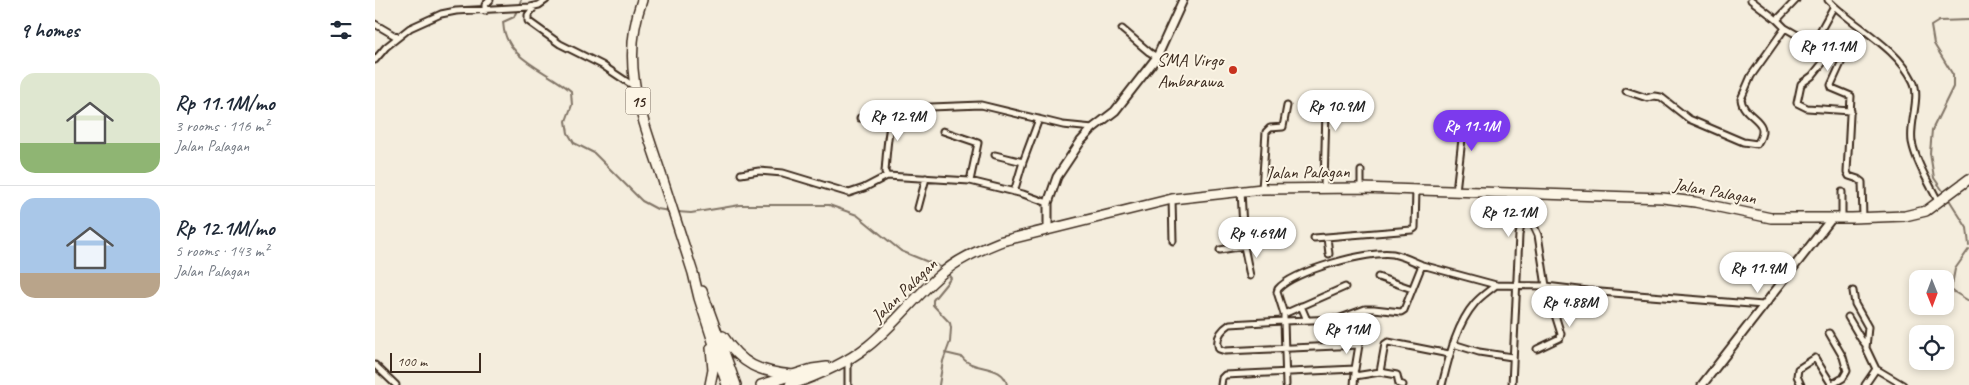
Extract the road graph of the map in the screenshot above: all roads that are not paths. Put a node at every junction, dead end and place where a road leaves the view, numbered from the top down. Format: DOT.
graph roads {
  1 [pos="490,0"];
  2 [pos="546,0"];
  3 [pos="642,0"];
  4 [pos="1183,0"];
  5 [pos="1750,0"];
  6 [pos="1796,0"];
  7 [pos="1828,0"];
  8 [pos="535,6"];
  9 [pos="1834,6"];
  10 [pos="485,11"];
  11 [pos="1777,20"];
  12 [pos="375,24"];
  13 [pos="1785,28"];
  14 [pos="1122,29"];
  15 [pos="397,37"];
  16 [pos="1813,44"];
  17 [pos="377,54"];
  18 [pos="1829,54"];
  19 [pos="1157,57"];
  20 [pos="375,60"];
  21 [pos="635,88"];
  22 [pos="1626,91"];
  23 [pos="1310,103"];
  24 [pos="1287,106"];
  25 [pos="1851,111"];
  26 [pos="860,118"];
  27 [pos="892,118"];
  28 [pos="1039,119"];
  29 [pos="1093,128"];
  30 [pos="943,131"];
  31 [pos="1451,133"];
  32 [pos="995,155"];
  33 [pos="1023,162"];
  34 [pos="1361,171"];
  35 [pos="741,174"];
  36 [pos="887,176"];
  37 [pos="926,178"];
  38 [pos="1969,179"];
  39 [pos="970,181"];
  40 [pos="1324,188"];
  41 [pos="1361,188"];
  42 [pos="1262,189"];
  43 [pos="1241,190"];
  44 [pos="1416,190"];
  45 [pos="1456,191"];
  46 [pos="1014,192"];
  47 [pos="1842,192"];
  48 [pos="1528,193"];
  49 [pos="1943,198"];
  50 [pos="1172,199"];
  51 [pos="1049,203"];
  52 [pos="918,208"];
  53 [pos="1526,208"];
  54 [pos="1832,218"];
  55 [pos="1842,218"];
  56 [pos="1863,218"];
  57 [pos="1048,229"];
  58 [pos="1327,236"];
  59 [pos="1314,238"];
  60 [pos="1173,241"];
  61 [pos="1244,246"];
  62 [pos="1221,250"];
  63 [pos="1329,254"];
  64 [pos="1422,265"];
  65 [pos="1250,276"];
  66 [pos="1378,277"];
  67 [pos="1496,285"];
  68 [pos="1517,286"];
  69 [pos="1546,286"];
  70 [pos="1345,287"];
  71 [pos="1412,289"];
  72 [pos="1853,291"];
  73 [pos="1763,305"];
  74 [pos="1301,306"];
  75 [pos="1365,309"];
  76 [pos="1284,314"];
  77 [pos="1349,315"];
  78 [pos="1848,316"];
  79 [pos="1307,320"];
  80 [pos="1363,320"];
  81 [pos="710,321"];
  82 [pos="1285,321"];
  83 [pos="1829,333"];
  84 [pos="1453,344"];
  85 [pos="1865,344"];
  86 [pos="1359,345"];
  87 [pos="1285,347"];
  88 [pos="1537,349"];
  89 [pos="1449,354"];
  90 [pos="1512,357"];
  91 [pos="848,359"];
  92 [pos="375,365"];
  93 [pos="832,366"];
  94 [pos="1355,369"];
  95 [pos="1876,369"];
  96 [pos="1380,372"];
  97 [pos="1285,373"];
  98 [pos="793,375"];
  99 [pos="1355,376"];
  100 [pos="396,385"];
  101 [pos="710,385"];
  102 [pos="727,385"];
  103 [pos="736,385"];
  104 [pos="761,385"];
  105 [pos="790,385"];
  106 [pos="848,385"];
  107 [pos="1221,385"];
  108 [pos="1286,385"];
  109 [pos="1354,385"];
  110 [pos="1403,385"];
  111 [pos="1442,385"];
  112 [pos="1512,385"];
  113 [pos="1703,385"];
  114 [pos="1801,385"];
  115 [pos="1831,385"];
  116 [pos="1865,385"];
  117 [pos="1903,385"];
  1 -- 10 [label="street"];
  2 -- 8 [label="street"];
  3 -- 21 [label="main road, 15"];
  4 -- 19 [label="street"];
  5 -- 11 [label="street"];
  6 -- 11 [label="street"];
  7 -- 9 [label="street"];
  8 -- 10 [label="street"];
  8 -- 21 [label="street"];
  9 -- 16 [label="street"];
  9 -- 49 [label="street"];
  10 -- 15 [label="street"];
  11 -- 13 [label="street"];
  12 -- 15 [label="street"];
  13 -- 16 [label="street"];
  13 -- 22 [label="street"];
  14 -- 19 [label="street"];
  15 -- 17 [label="street"];
  16 -- 18 [label="street"];
  17 -- 20 [label="street"];
  18 -- 25 [label="street"];
  18 -- 25 [label="street"];
  19 -- 29 [label="street"];
  21 -- 81 [label="main road, 15"];
  23 -- 40 [label="street"];
  24 -- 42 [label="street"];
  25 -- 56 [label="street"];
  26 -- 27 [label="street"];
  27 -- 28 [label="street"];
  27 -- 36 [label="street"];
  28 -- 29 [label="street"];
  28 -- 33 [label="street"];
  29 -- 51 [label="street"];
  30 -- 39 [label="street"];
  31 -- 45 [label="street"];
  32 -- 33 [label="street"];
  33 -- 46 [label="street"];
  34 -- 41 [label="street"];
  35 -- 36 [label="street"];
  36 -- 37 [label="street"];
  37 -- 39 [label="street"];
  37 -- 52 [label="street"];
  38 -- 49 [label="main road, Jalan Palagan"];
  39 -- 46 [label="street"];
  40 -- 41 [label="main road, Jalan Palagan"];
  40 -- 42 [label="main road, Jalan Palagan"];
  41 -- 44 [label="main road, Jalan Palagan"];
  42 -- 43 [label="main road, Jalan Palagan"];
  43 -- 50 [label="main road, Jalan Palagan"];
  43 -- 61 [label="street"];
  44 -- 45 [label="main road, Jalan Palagan"];
  44 -- 58 [label="street"];
  45 -- 48 [label="main road, Jalan Palagan"];
  46 -- 51 [label="street"];
  47 -- 55 [label="street"];
  48 -- 53 [label="street"];
  48 -- 54 [label="main road, Jalan Palagan"];
  49 -- 56 [label="main road, Jalan Palagan"];
  50 -- 57 [label="main road, Jalan Palagan"];
  50 -- 60 [label="street"];
  51 -- 57 [label="street"];
  53 -- 68 [label="street"];
  53 -- 69 [label="street"];
  54 -- 55 [label="main road, Jalan Palagan"];
  54 -- 73 [label="street"];
  55 -- 56 [label="main road, Jalan Palagan"];
  57 -- 91 [label="main road, Jalan Palagan"];
  58 -- 59 [label="street"];
  58 -- 63 [label="street"];
  61 -- 62 [label="street"];
  61 -- 65 [label="street"];
  64 -- 67 [label="street"];
  64 -- 71 [label="street"];
  64 -- 76 [label="street"];
  66 -- 71 [label="street"];
  67 -- 68 [label="street"];
  67 -- 84 [label="street"];
  68 -- 69 [label="street"];
  68 -- 90 [label="street"];
  69 -- 73 [label="street"];
  69 -- 88 [label="street"];
  70 -- 74 [label="street"];
  71 -- 75 [label="street"];
  72 -- 85 [label="street"];
  73 -- 113 [label="street"];
  74 -- 76 [label="street"];
  74 -- 79 [label="street"];
  75 -- 77 [label="street"];
  75 -- 80 [label="street"];
  76 -- 82 [label="street"];
  77 -- 79 [label="street"];
  77 -- 80 [label="street"];
  78 -- 85 [label="street"];
  79 -- 82 [label="street"];
  80 -- 86 [label="street"];
  81 -- 98 [label="main road"];
  81 -- 101 [label="main road, 15"];
  81 -- 102 [label="main road, 15"];
  81 -- 103 [label="main road, 15"];
  82 -- 87 [label="street"];
  82 -- 87 [label="street"];
  83 -- 115 [label="street"];
  84 -- 89 [label="street"];
  84 -- 90 [label="street"];
  85 -- 95 [label="street"];
  86 -- 87 [label="street"];
  86 -- 94 [label="street"];
  87 -- 97 [label="street"];
  89 -- 96 [label="street"];
  89 -- 111 [label="street"];
  90 -- 112 [label="street"];
  91 -- 93 [label="main road, Jalan Palagan"];
  91 -- 106 [label="street"];
  92 -- 100 [label="street"];
  93 -- 98 [label="main road, Jalan Palagan"];
  93 -- 105 [label="main road, Jalan Palagan"];
  94 -- 97 [label="street"];
  94 -- 99 [label="street"];
  95 -- 116 [label="street"];
  95 -- 117 [label="street"];
  96 -- 99 [label="street"];
  96 -- 110 [label="street"];
  97 -- 107 [label="street"];
  97 -- 108 [label="street"];
  98 -- 104 [label="main road, Jalan Palagan"];
  99 -- 109 [label="street"];
  114 -- 115 [label="street"];
}
